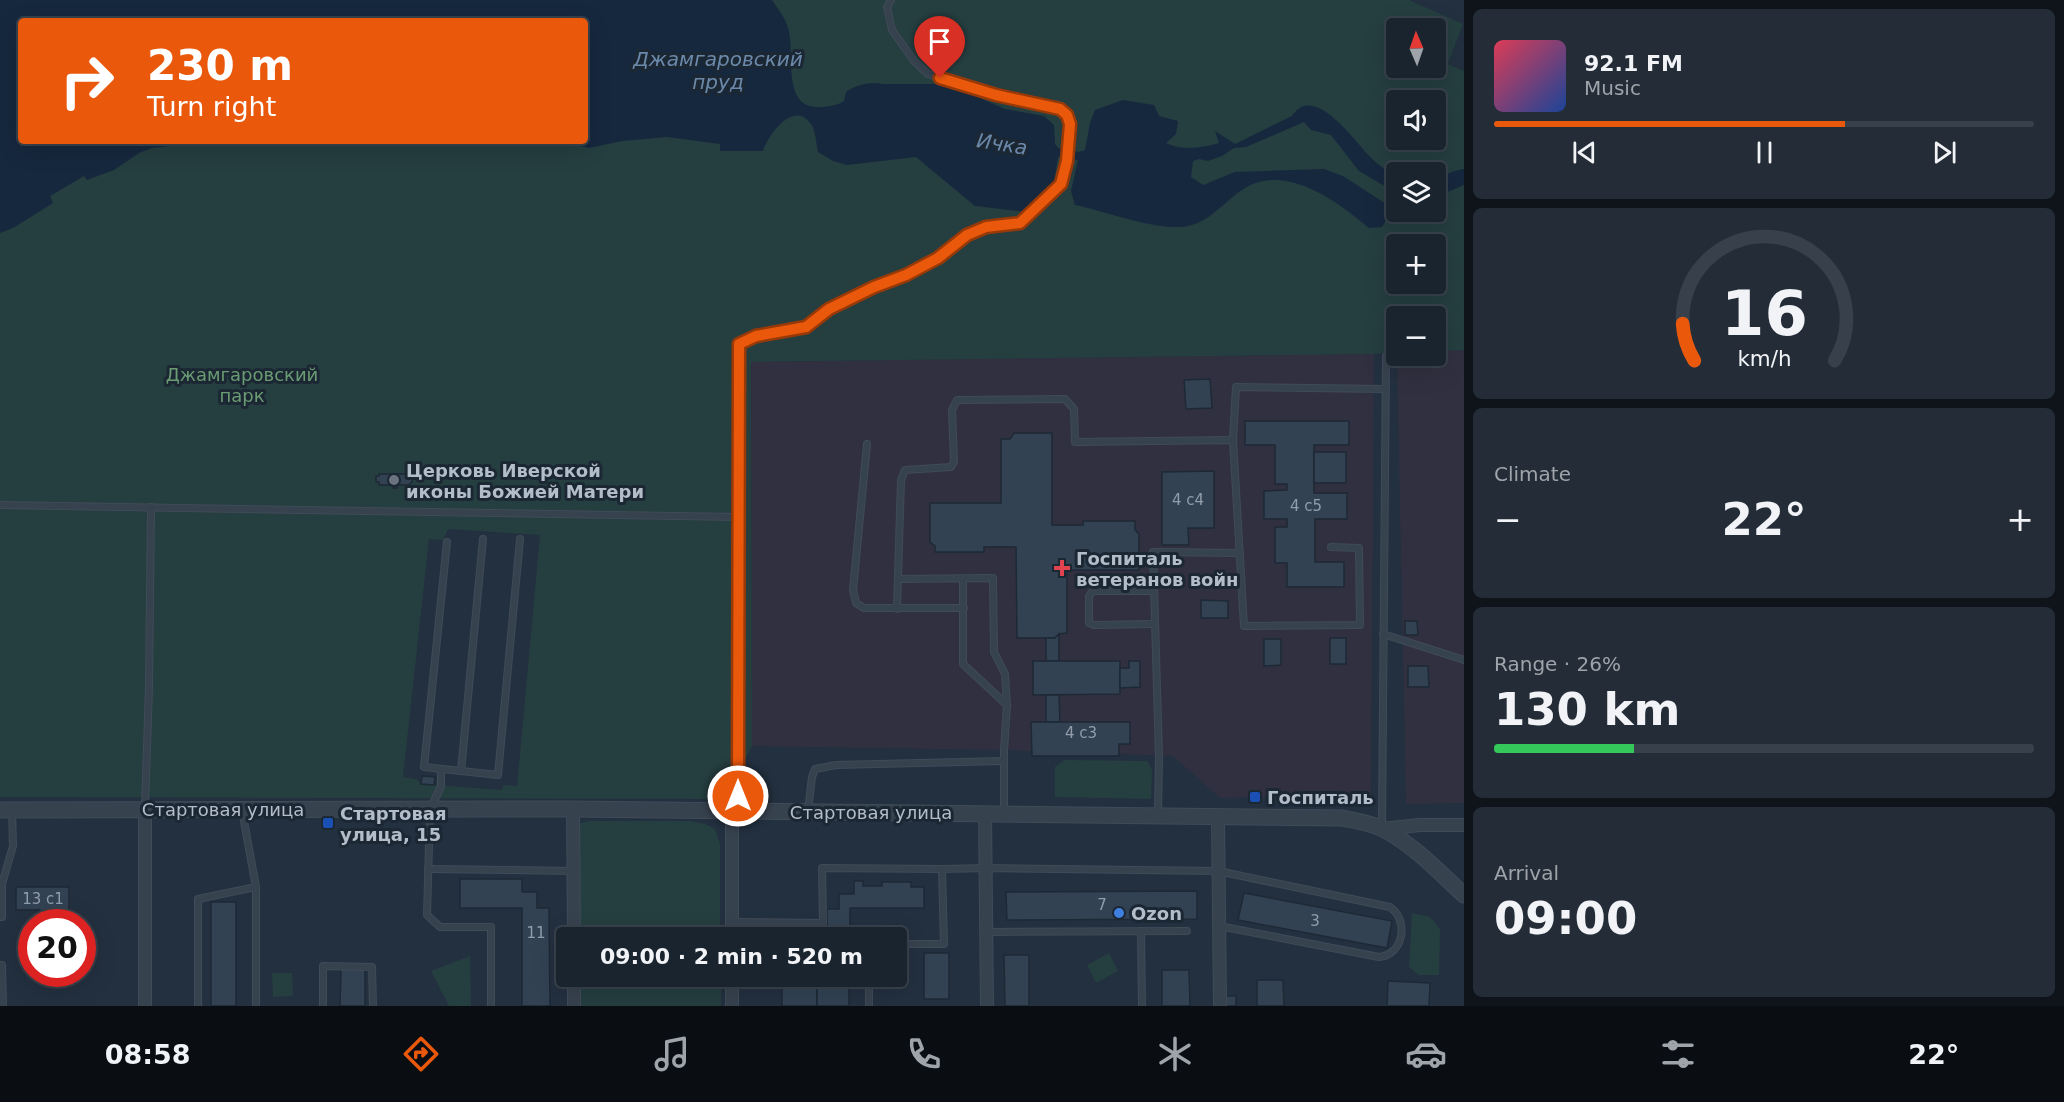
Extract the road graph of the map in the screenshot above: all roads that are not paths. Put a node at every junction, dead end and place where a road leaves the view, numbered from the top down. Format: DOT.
graph roads {
  1 [pos="891,0"];
  2 [pos="1386,366"];
  3 [pos="1386,389"];
  4 [pos="1233,441"];
  5 [pos="867,444"];
  6 [pos="0,505"];
  7 [pos="151,507"];
  8 [pos="737,517"];
  9 [pos="483,539"];
  10 [pos="520,539"];
  11 [pos="447,542"];
  12 [pos="1331,548"];
  13 [pos="1240,553"];
  14 [pos="899,579"];
  15 [pos="963,579"];
  16 [pos="1154,591"];
  17 [pos="964,608"];
  18 [pos="897,609"];
  19 [pos="1155,624"];
  20 [pos="1383,634"];
  21 [pos="1464,660"];
  22 [pos="1007,705"];
  23 [pos="1004,761"];
  24 [pos="441,769"];
  25 [pos="461,771"];
  26 [pos="145,809"];
  27 [pos="241,809"];
  28 [pos="573,809"];
  29 [pos="6,810"];
  30 [pos="430,810"];
  31 [pos="808,811"];
  32 [pos="732,812"];
  33 [pos="985,813"];
  34 [pos="1004,813"];
  35 [pos="1158,815"];
  36 [pos="1218,816"];
  37 [pos="1464,825"];
  38 [pos="1382,829"];
  39 [pos="986,868"];
  40 [pos="428,869"];
  41 [pos="942,869"];
  42 [pos="574,871"];
  43 [pos="1218,871"];
  44 [pos="256,887"];
  45 [pos="1464,895"];
  46 [pos="2,917"];
  47 [pos="732,922"];
  48 [pos="1219,926"];
  49 [pos="574,927"];
  50 [pos="732,927"];
  51 [pos="1142,931"];
  52 [pos="1187,931"];
  53 [pos="987,932"];
  54 [pos="907,944"];
  55 [pos="0,965"];
  56 [pos="574,987"];
  57 [pos="732,987"];
  58 [pos="869,987"];
  59 [pos="3,1006"];
  60 [pos="145,1006"];
  61 [pos="198,1006"];
  62 [pos="256,1006"];
  63 [pos="323,1006"];
  64 [pos="373,1006"];
  65 [pos="491,1006"];
  66 [pos="574,1006"];
  67 [pos="732,1006"];
  68 [pos="869,1006"];
  69 [pos="987,1006"];
  70 [pos="1142,1006"];
  71 [pos="1220,1006"];
  1 -- 8 [label="lane"];
  2 -- 3 [label="lane"];
  3 -- 4 [label="lane"];
  3 -- 20 [label="lane"];
  4 -- 13 [label="lane"];
  4 -- 14 [label="lane"];
  5 -- 18 [label="lane"];
  6 -- 7 [label="lane"];
  7 -- 8 [label="lane"];
  7 -- 26 [label="lane"];
  8 -- 32 [label="lane"];
  9 -- 25 [label="lane"];
  10 -- 25 [label="lane"];
  11 -- 24 [label="lane"];
  12 -- 13 [label="lane"];
  13 -- 16 [label="lane"];
  14 -- 15 [label="lane"];
  14 -- 18 [label="lane"];
  15 -- 17 [label="lane"];
  15 -- 22 [label="lane"];
  16 -- 19 [label="lane"];
  16 -- 19 [label="lane"];
  17 -- 18 [label="lane"];
  17 -- 22 [label="lane"];
  19 -- 35 [label="lane"];
  20 -- 21 [label="lane"];
  20 -- 38 [label="lane"];
  22 -- 23 [label="lane"];
  23 -- 31 [label="lane"];
  23 -- 34 [label="lane"];
  24 -- 25 [label="lane"];
  24 -- 30 [label="lane"];
  26 -- 27 [label="street, Стартовая улица"];
  26 -- 29 [label="street, Стартовая улица"];
  26 -- 60 [label="street"];
  27 -- 30 [label="street, Стартовая улица"];
  27 -- 44 [label="lane"];
  28 -- 30 [label="street, Стартовая улица"];
  28 -- 32 [label="street, Стартовая улица"];
  28 -- 42 [label="street"];
  29 -- 46 [label="lane"];
  30 -- 40 [label="lane"];
  31 -- 32 [label="street, Стартовая улица"];
  31 -- 33 [label="street, Стартовая улица"];
  32 -- 47 [label="street"];
  33 -- 34 [label="street, Стартовая улица"];
  33 -- 39 [label="street"];
  34 -- 35 [label="street, Стартовая улица"];
  35 -- 36 [label="street, Стартовая улица"];
  36 -- 38 [label="street, Стартовая улица"];
  36 -- 43 [label="street"];
  37 -- 38 [label="street"];
  38 -- 45 [label="street, Стартовая улица"];
  39 -- 41 [label="lane"];
  39 -- 43 [label="lane"];
  39 -- 53 [label="street"];
  40 -- 42 [label="lane"];
  40 -- 65 [label="lane"];
  41 -- 47 [label="lane"];
  41 -- 54 [label="lane"];
  42 -- 49 [label="street"];
  43 -- 48 [label="street"];
  43 -- 48 [label="lane"];
  44 -- 61 [label="lane"];
  44 -- 62 [label="lane"];
  47 -- 50 [label="street"];
  48 -- 71 [label="street"];
  51 -- 52 [label="lane"];
  51 -- 53 [label="lane"];
  51 -- 70 [label="lane"];
  53 -- 69 [label="street"];
  55 -- 59 [label="lane"];
  56 -- 66 [label="street"];
  57 -- 67 [label="street"];
  58 -- 68 [label="lane"];
  63 -- 64 [label="lane"];
}
